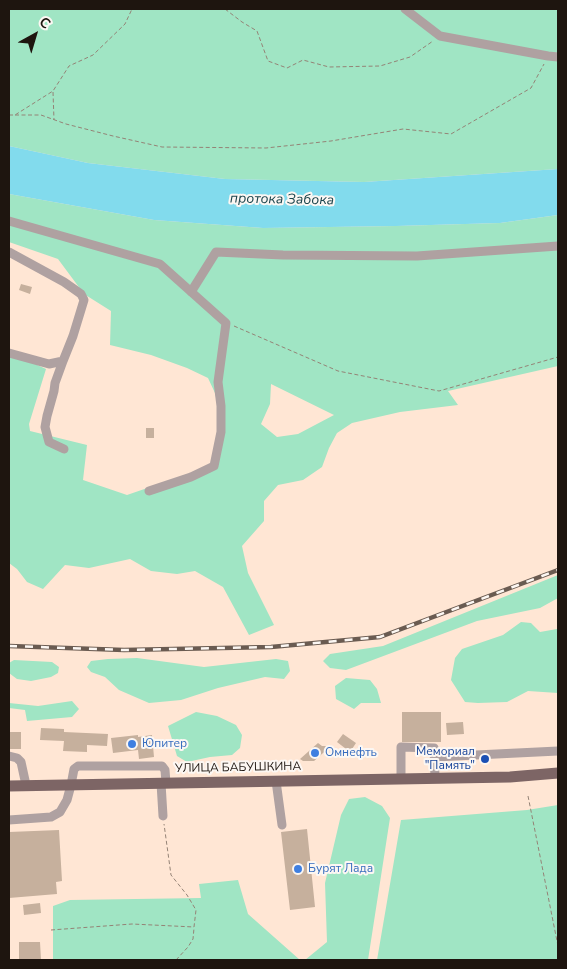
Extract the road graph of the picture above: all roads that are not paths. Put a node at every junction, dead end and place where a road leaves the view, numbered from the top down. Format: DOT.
graph roads {
  1 [pos="405,9"];
  2 [pos="558,56"];
  3 [pos="9,221"];
  4 [pos="558,246"];
  5 [pos="9,252"];
  6 [pos="191,292"];
  7 [pos="9,353"];
  8 [pos="63,361"];
  9 [pos="64,448"];
  10 [pos="149,491"];
  11 [pos="558,751"];
  12 [pos="9,756"];
  13 [pos="435,757"];
  14 [pos="558,773"];
  15 [pos="435,778"];
  16 [pos="401,779"];
  17 [pos="276,781"];
  18 [pos="163,783"];
  19 [pos="71,785"];
  20 [pos="9,786"];
  21 [pos="26,786"];
  22 [pos="163,816"];
  23 [pos="9,820"];
  24 [pos="282,825"];
  1 -- 2 [label="street"];
  3 -- 6 [label="street"];
  4 -- 6 [label="street"];
  5 -- 8 [label="street"];
  6 -- 10 [label="street"];
  7 -- 8 [label="street"];
  8 -- 9 [label="street"];
  11 -- 13 [label="street"];
  12 -- 21 [label="street"];
  13 -- 15 [label="street"];
  13 -- 16 [label="street"];
  14 -- 15 [label="main road, УЛИЦА БАБУШКИНА"];
  15 -- 16 [label="main road, УЛИЦА БАБУШКИНА"];
  16 -- 17 [label="main road, УЛИЦА БАБУШКИНА"];
  17 -- 18 [label="main road, УЛИЦА БАБУШКИНА"];
  17 -- 24 [label="street"];
  18 -- 19 [label="main road, УЛИЦА БАБУШКИНА"];
  18 -- 19 [label="street"];
  18 -- 22 [label="street"];
  19 -- 21 [label="main road, УЛИЦА БАБУШКИНА"];
  19 -- 23 [label="street"];
  20 -- 21 [label="main road, УЛИЦА БАБУШКИНА"];
}
